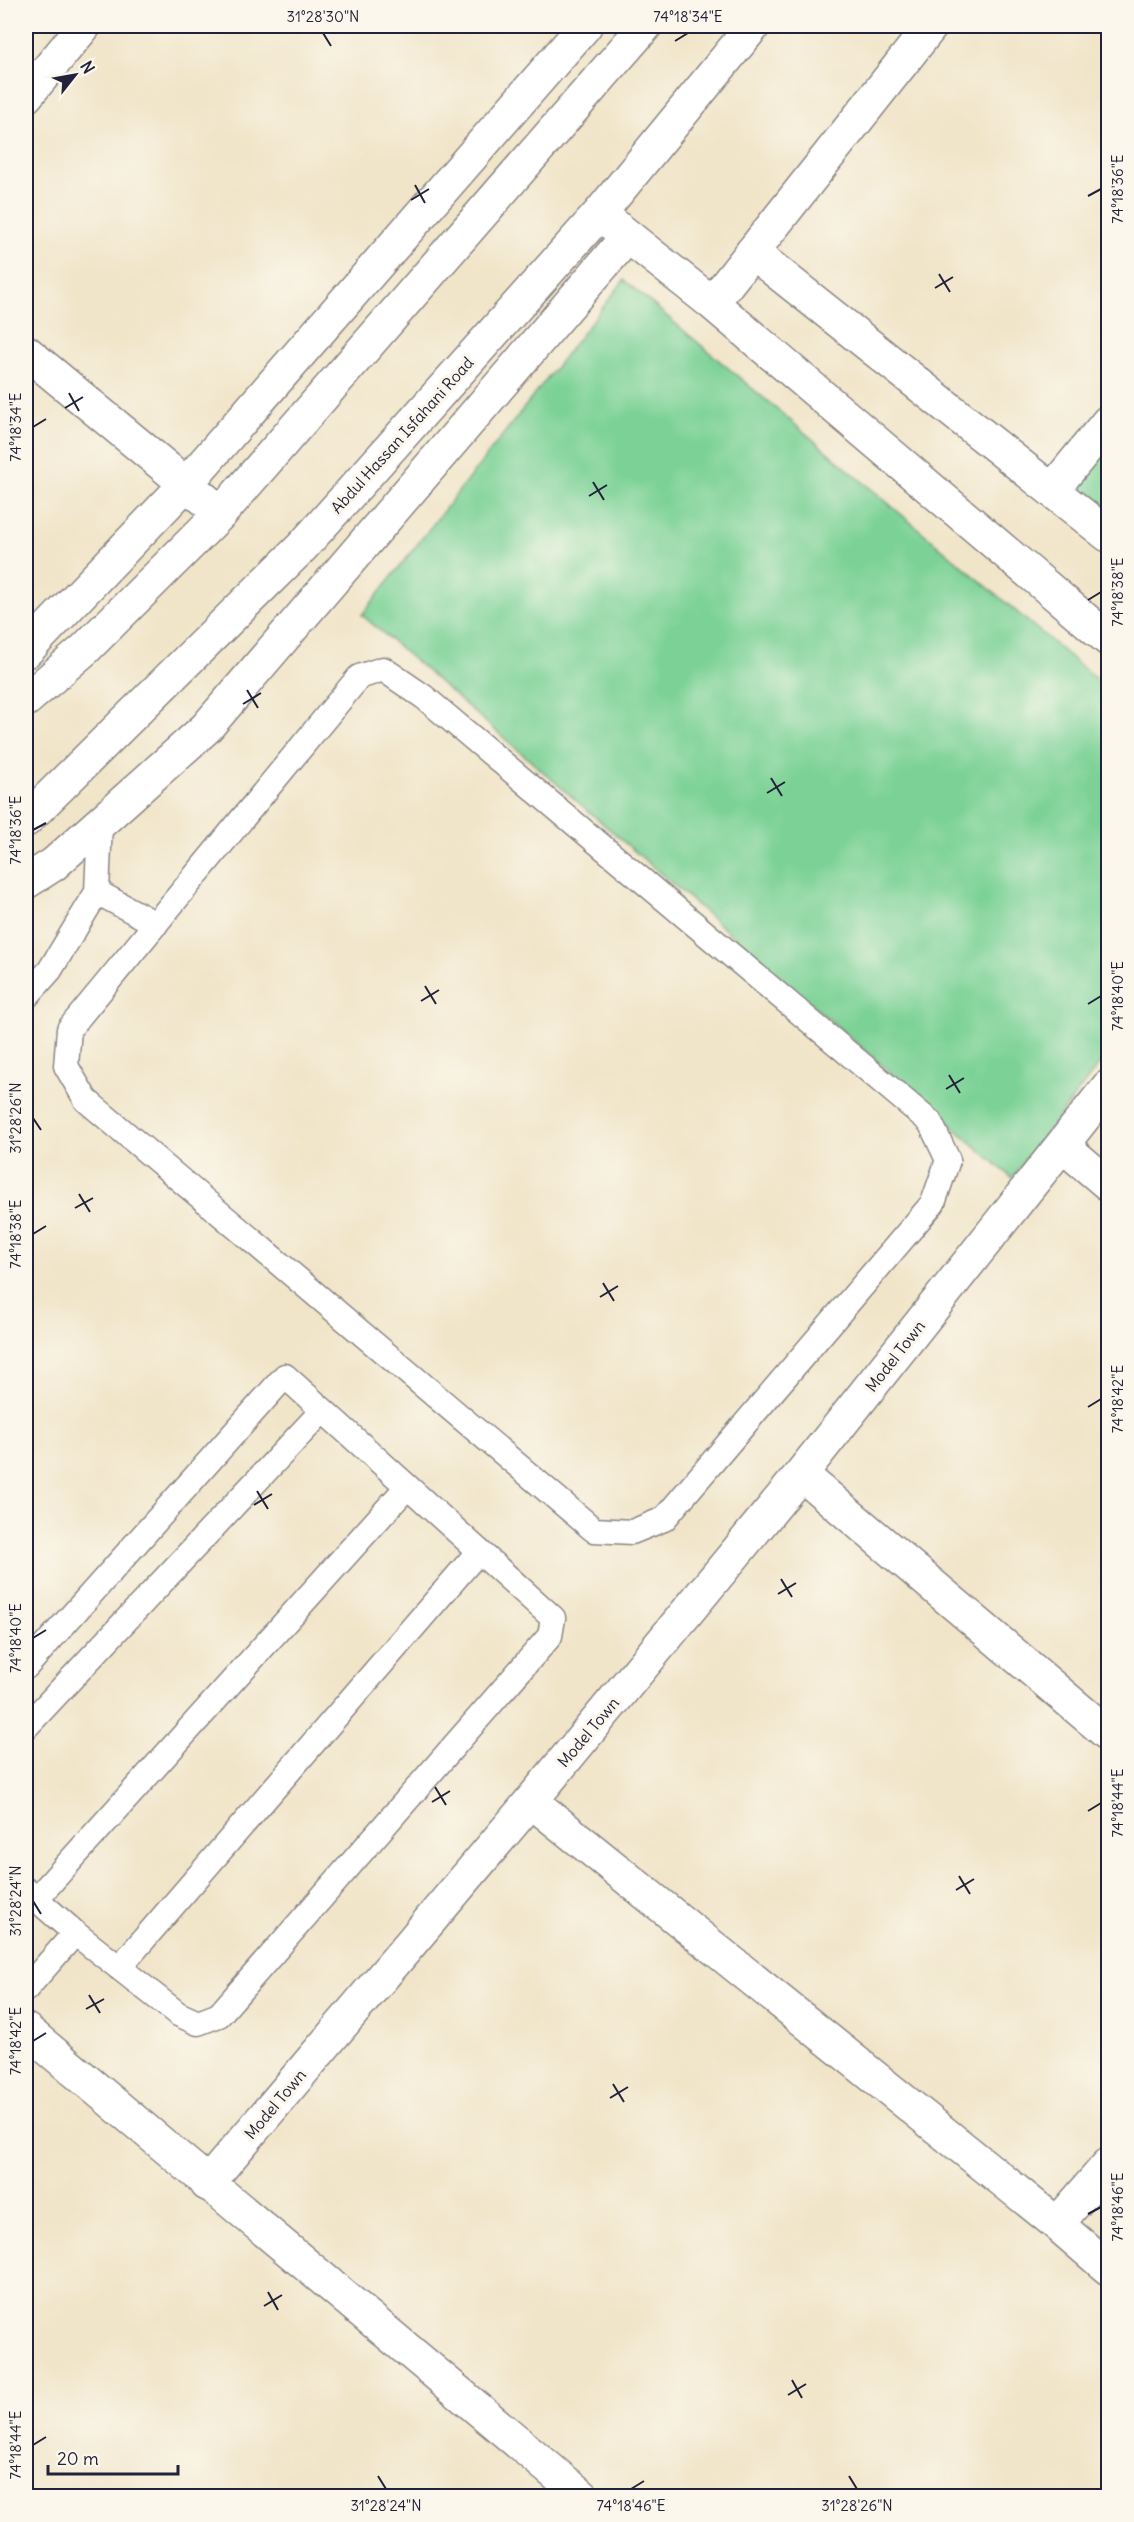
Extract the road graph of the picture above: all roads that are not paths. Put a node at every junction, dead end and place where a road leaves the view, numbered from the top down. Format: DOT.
graph roads {
  1 [pos="84,26"];
  2 [pos="585,26"];
  3 [pos="645,26"];
  4 [pos="753,26"];
  5 [pos="931,26"];
  6 [pos="26,96"];
  7 [pos="600,213"];
  8 [pos="627,237"];
  9 [pos="752,252"];
  10 [pos="712,303"];
  11 [pos="26,351"];
  12 [pos="1108,423"];
  13 [pos="186,484"];
  14 [pos="1053,489"];
  15 [pos="221,513"];
  16 [pos="1108,535"];
  17 [pos="1108,639"];
  18 [pos="26,651"];
  19 [pos="26,700"];
  20 [pos="26,820"];
  21 [pos="100,824"];
  22 [pos="26,882"];
  23 [pos="97,892"];
  24 [pos="156,924"];
  25 [pos="26,997"];
  26 [pos="1108,1087"];
  27 [pos="1062,1145"];
  28 [pos="1108,1184"];
  29 [pos="323,1410"];
  30 [pos="801,1474"];
  31 [pos="407,1486"];
  32 [pos="479,1551"];
  33 [pos="26,1667"];
  34 [pos="26,1727"];
  35 [pos="1108,1734"];
  36 [pos="531,1801"];
  37 [pos="31,1895"];
  38 [pos="75,1933"];
  39 [pos="119,1968"];
  40 [pos="26,1989"];
  41 [pos="26,2030"];
  42 [pos="1108,2165"];
  43 [pos="207,2184"];
  44 [pos="1057,2224"];
  45 [pos="1108,2268"];
  46 [pos="582,2496"];
  1 -- 6 [label="street"];
  2 -- 13 [label="street"];
  3 -- 15 [label="street"];
  4 -- 7 [label="street, Abdul Hassan Isfahani Road"];
  5 -- 9 [label="street"];
  7 -- 8 [label="street"];
  7 -- 20 [label="street, Abdul Hassan Isfahani Road"];
  8 -- 10 [label="street"];
  8 -- 21 [label="street"];
  9 -- 10 [label="street"];
  9 -- 14 [label="street"];
  10 -- 17 [label="street"];
  11 -- 13 [label="street"];
  12 -- 14 [label="street"];
  13 -- 15 [label="street"];
  13 -- 18 [label="street"];
  14 -- 16 [label="street"];
  15 -- 19 [label="street"];
  21 -- 22 [label="street"];
  21 -- 23 [label="lane"];
  23 -- 24 [label="lane"];
  23 -- 25 [label="lane"];
  24 -- 24 [label="lane"];
  26 -- 27 [label="street, Model Town"];
  27 -- 28 [label="street"];
  27 -- 30 [label="street, Model Town"];
  29 -- 31 [label="lane"];
  29 -- 33 [label="lane"];
  29 -- 34 [label="lane"];
  30 -- 35 [label="street"];
  30 -- 36 [label="street, Model Town"];
  31 -- 32 [label="lane"];
  31 -- 37 [label="lane"];
  32 -- 39 [label="lane"];
  32 -- 39 [label="lane"];
  36 -- 43 [label="street, Model Town"];
  36 -- 44 [label="street"];
  37 -- 38 [label="lane"];
  38 -- 39 [label="lane"];
  38 -- 40 [label="lane"];
  41 -- 43 [label="street"];
  42 -- 44 [label="street"];
  43 -- 46 [label="street"];
  44 -- 45 [label="street"];
}
